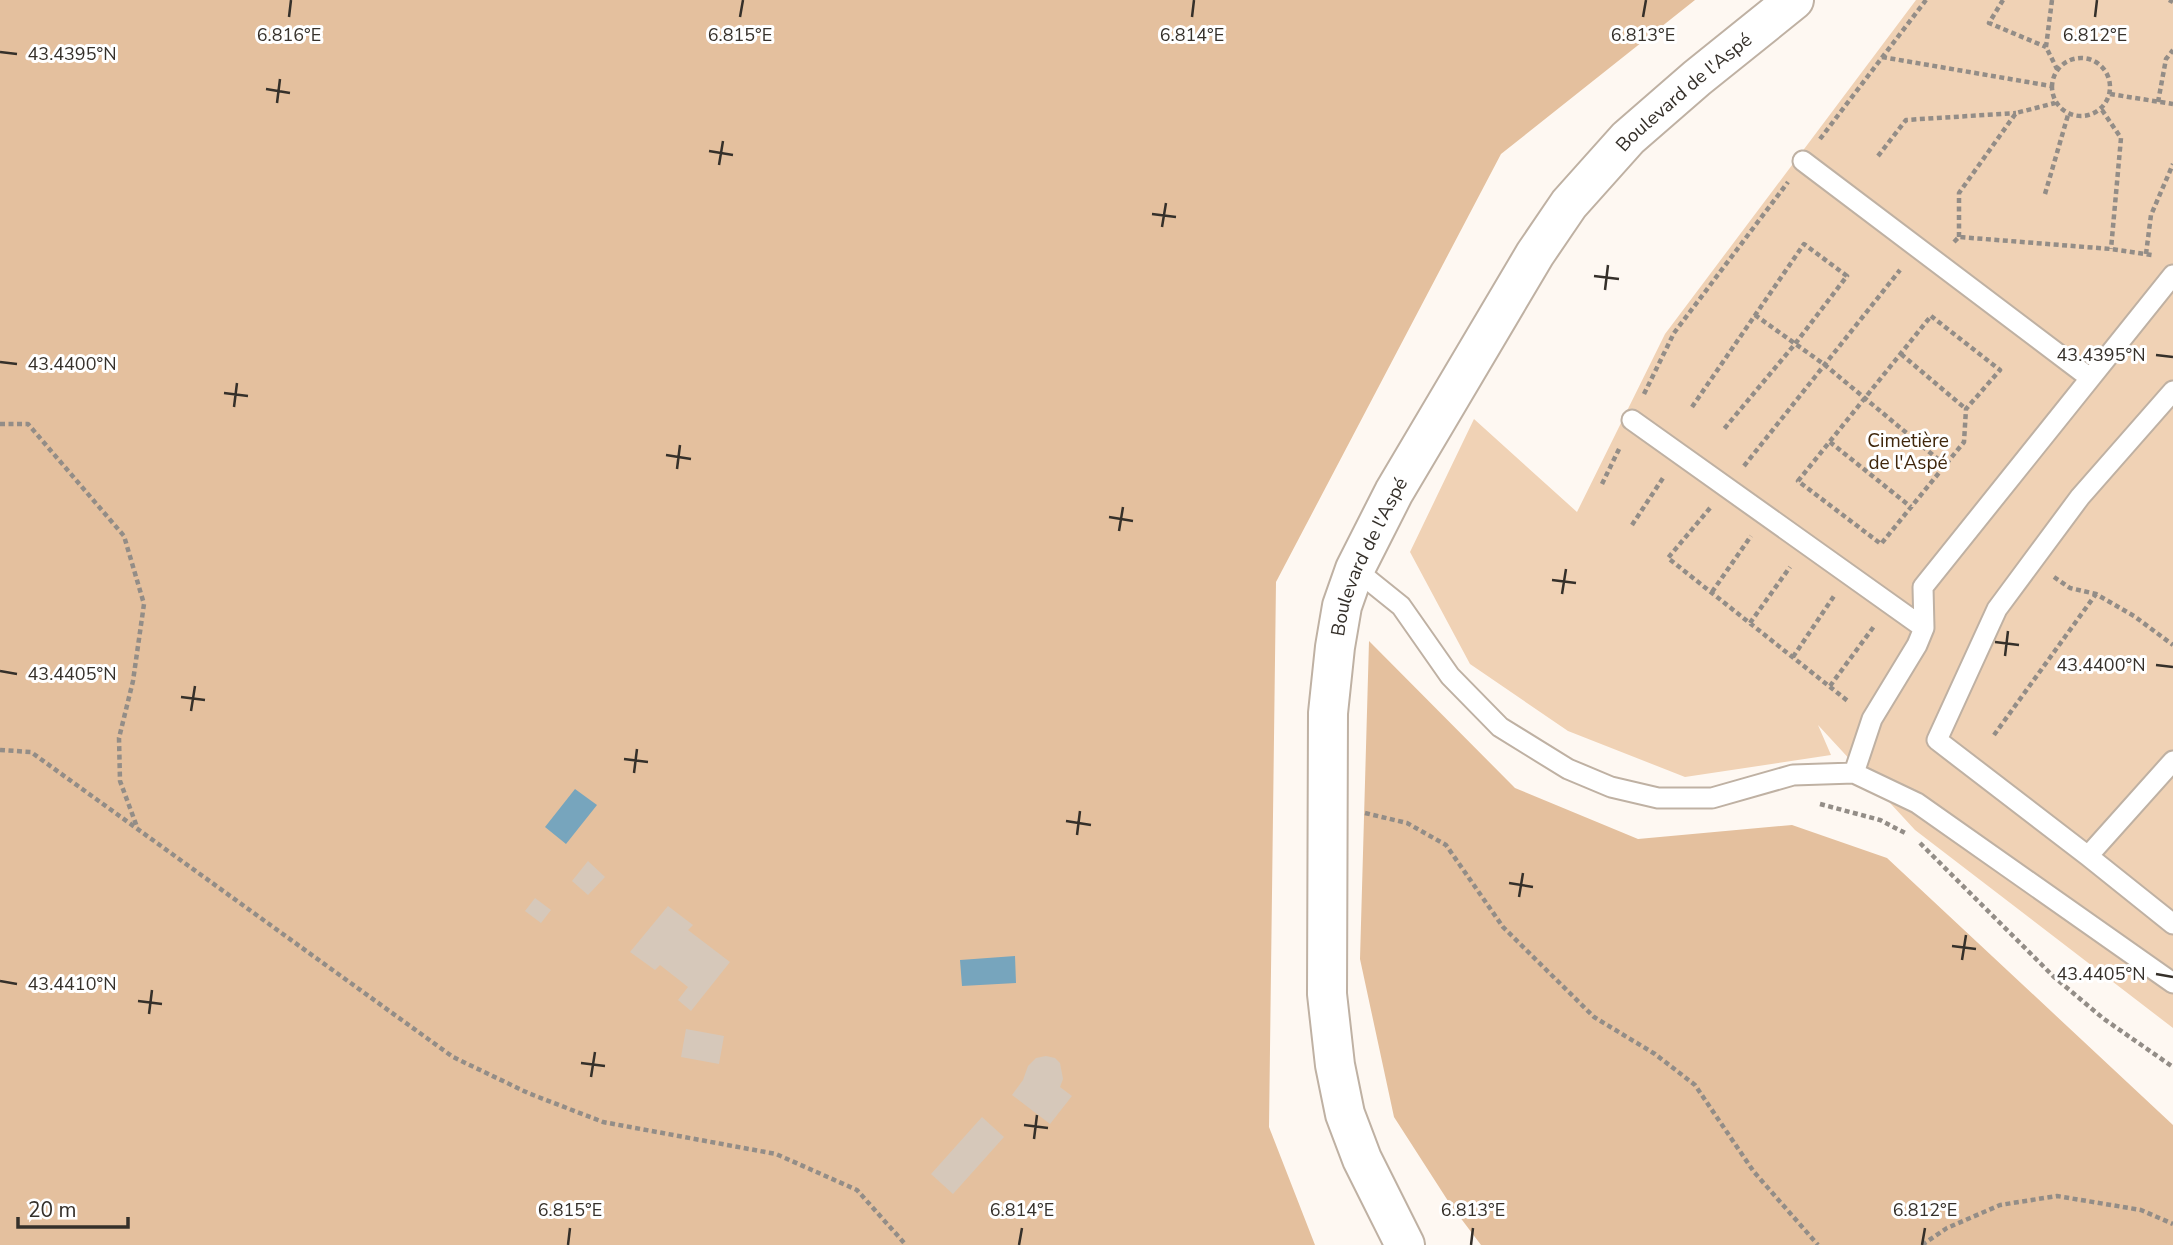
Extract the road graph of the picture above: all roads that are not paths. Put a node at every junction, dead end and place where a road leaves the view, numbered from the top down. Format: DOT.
graph roads {
  1 [pos="1794,0"];
  2 [pos="1803,162"];
  3 [pos="2173,275"];
  4 [pos="2090,378"];
  5 [pos="2173,391"];
  6 [pos="1632,420"];
  7 [pos="1355,569"];
  8 [pos="1924,628"];
  9 [pos="2173,761"];
  10 [pos="1854,773"];
  11 [pos="2088,856"];
  12 [pos="2173,924"];
  13 [pos="2173,983"];
  14 [pos="1405,1245"];
  1 -- 7 [label="main road, Boulevard de l'Aspé"];
  2 -- 4 [label="lane"];
  3 -- 4 [label="lane"];
  4 -- 8 [label="lane"];
  5 -- 11 [label="lane"];
  6 -- 8 [label="lane"];
  7 -- 10 [label="lane"];
  7 -- 14 [label="main road, Boulevard de l'Aspé"];
  8 -- 10 [label="lane"];
  9 -- 11 [label="lane"];
  10 -- 13 [label="lane"];
  11 -- 12 [label="lane"];
}
